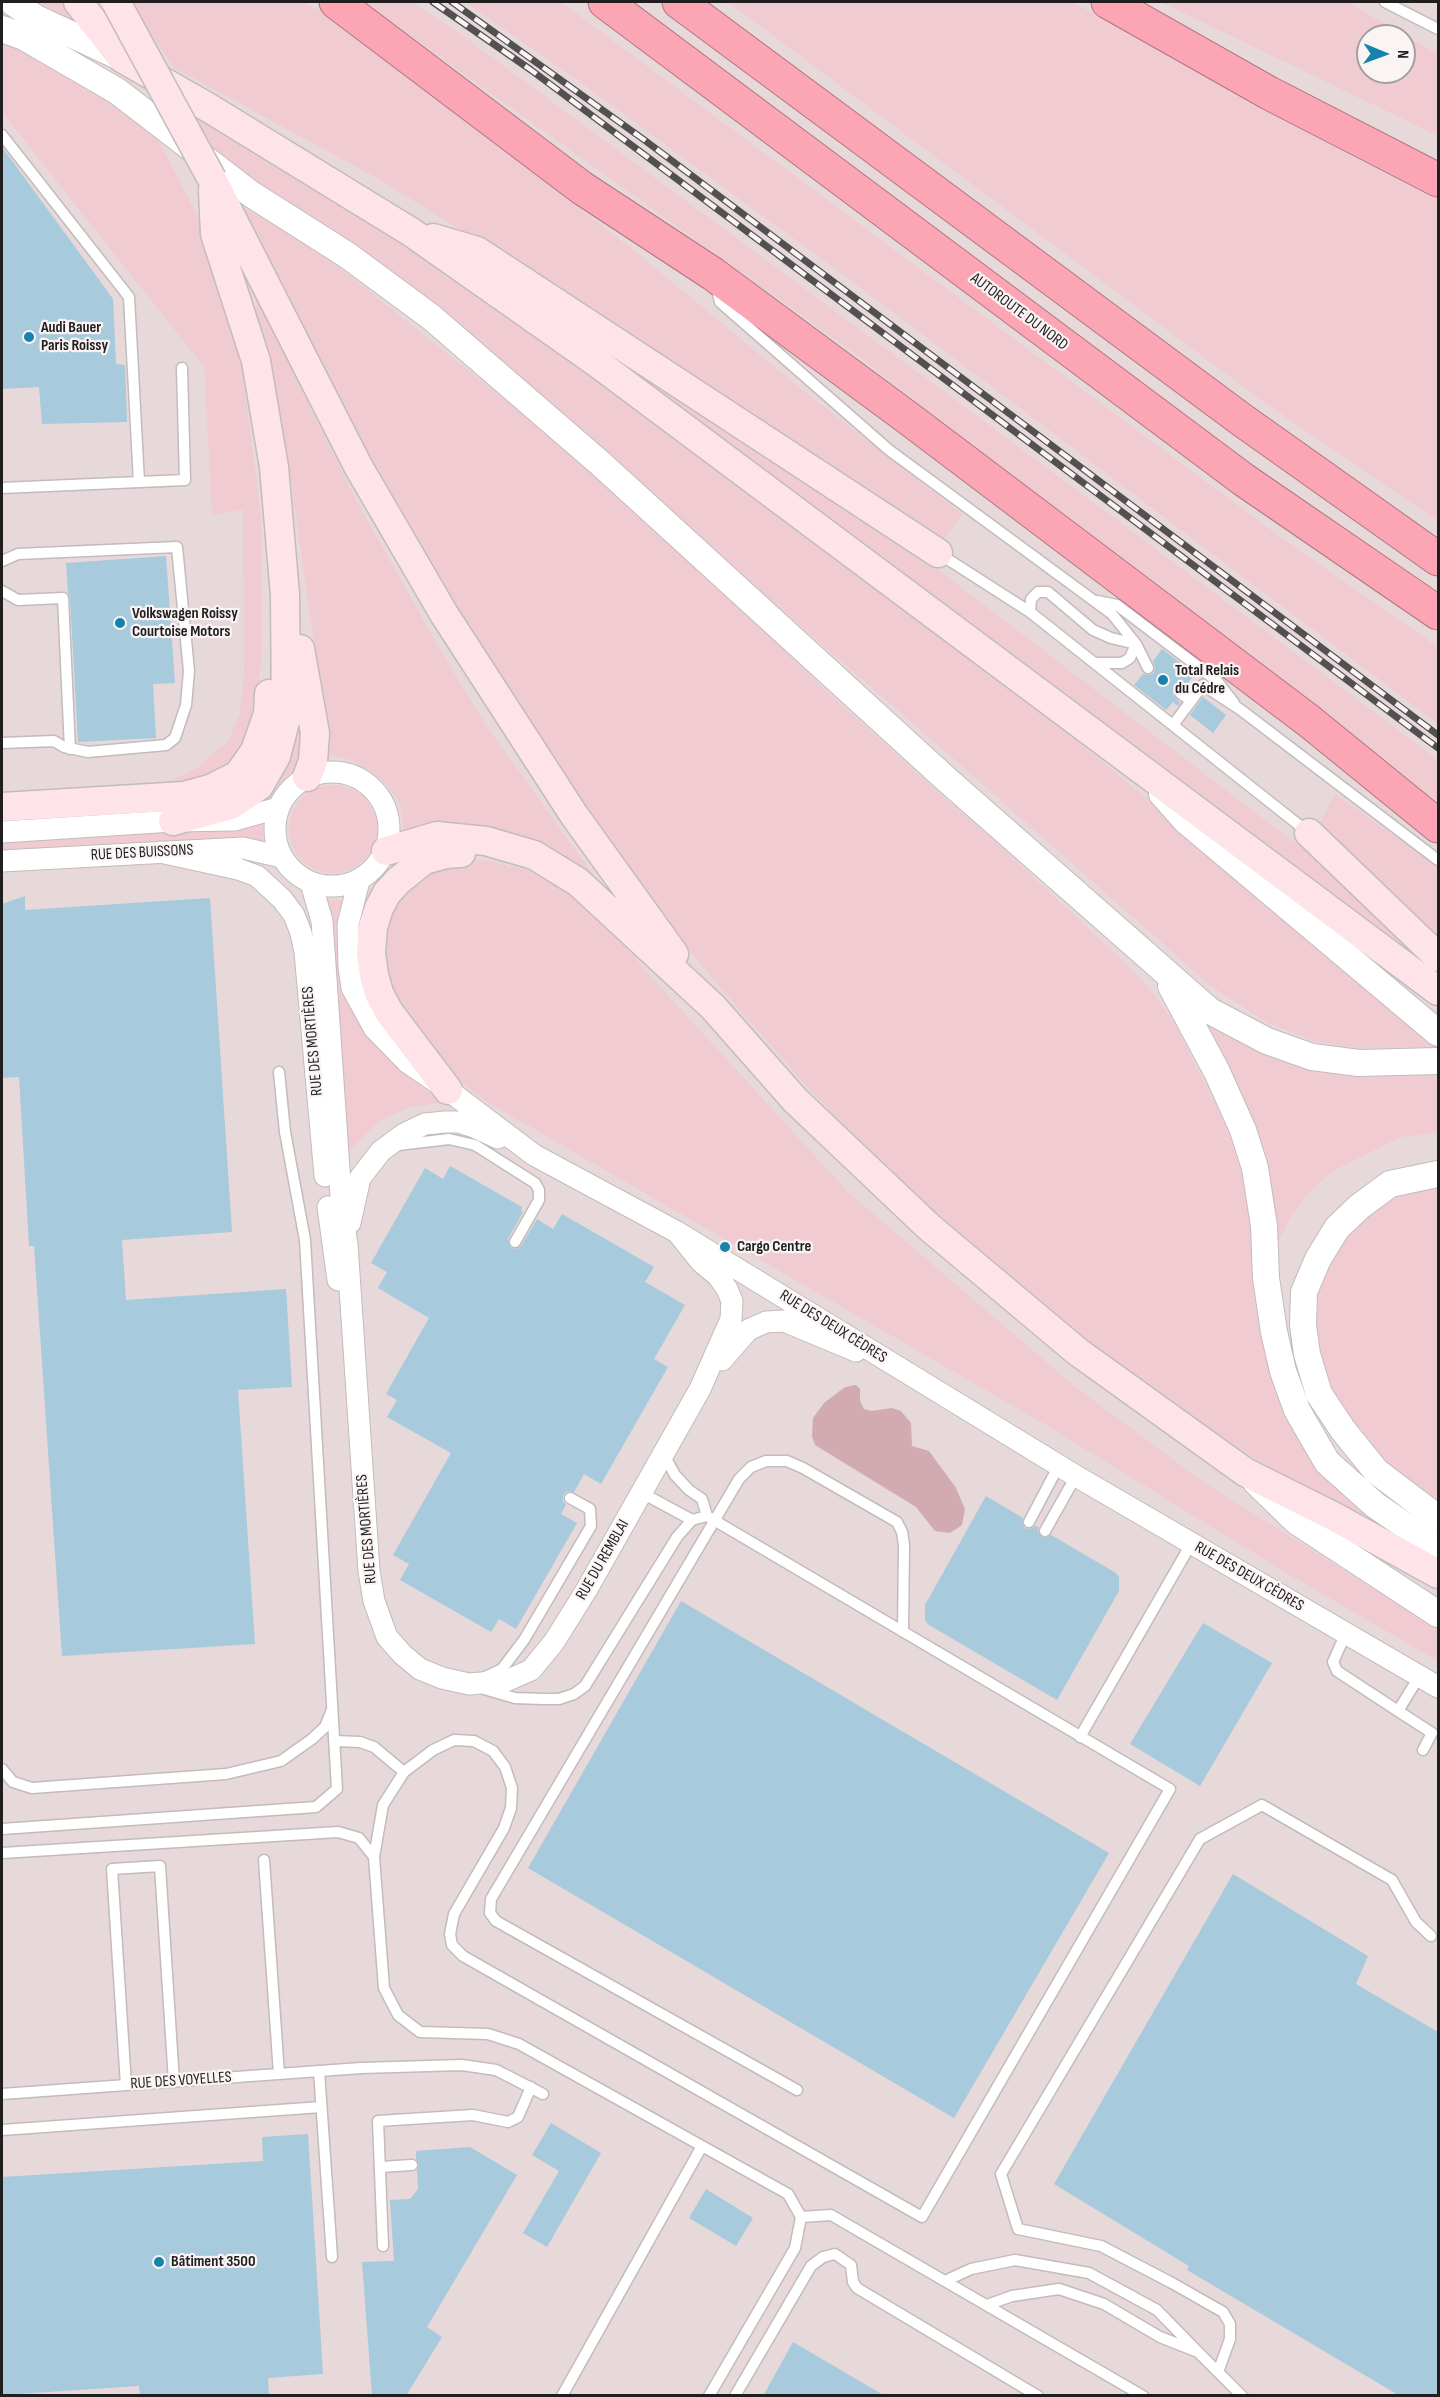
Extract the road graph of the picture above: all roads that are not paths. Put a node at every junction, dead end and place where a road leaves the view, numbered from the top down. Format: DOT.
graph roads {
  1 [pos="12,2"];
  2 [pos="78,2"];
  3 [pos="116,2"];
  4 [pos="336,2"];
  5 [pos="605,2"];
  6 [pos="679,2"];
  7 [pos="1108,2"];
  8 [pos="1385,2"];
  9 [pos="2,29"];
  10 [pos="1438,29"];
  11 [pos="122,58"];
  12 [pos="2,135"];
  13 [pos="212,179"];
  14 [pos="1438,180"];
  15 [pos="411,232"];
  16 [pos="713,274"];
  17 [pos="182,368"];
  18 [pos="140,482"];
  19 [pos="2,488"];
  20 [pos="282,550"];
  21 [pos="938,553"];
  22 [pos="1438,559"];
  23 [pos="2,561"];
  24 [pos="2,591"];
  25 [pos="1094,600"];
  26 [pos="1030,612"];
  27 [pos="1438,613"];
  28 [pos="1136,644"];
  29 [pos="1094,663"];
  30 [pos="1148,668"];
  31 [pos="1180,693"];
  32 [pos="1191,701"];
  33 [pos="1240,710"];
  34 [pos="1173,725"];
  35 [pos="2,743"];
  36 [pos="70,749"];
  37 [pos="1137,764"];
  38 [pos="307,777"];
  39 [pos="2,807"];
  40 [pos="278,808"];
  41 [pos="173,821"];
  42 [pos="1438,826"];
  43 [pos="2,832"];
  44 [pos="1309,833"];
  45 [pos="386,851"];
  46 [pos="159,852"];
  47 [pos="534,855"];
  48 [pos="282,857"];
  49 [pos="1438,860"];
  50 [pos="2,861"];
  51 [pos="359,880"];
  52 [pos="311,883"];
  53 [pos="1438,957"];
  54 [pos="1164,972"];
  55 [pos="1438,991"];
  56 [pos="713,1007"];
  57 [pos="1438,1033"];
  58 [pos="1435,1061"];
  59 [pos="279,1072"];
  60 [pos="448,1090"];
  61 [pos="381,1151"];
  62 [pos="534,1155"];
  63 [pos="1438,1174"];
  64 [pos="677,1232"];
  65 [pos="515,1242"];
  66 [pos="347,1244"];
  67 [pos="351,1321"];
  68 [pos="889,1362"];
  69 [pos="700,1389"];
  70 [pos="664,1455"];
  71 [pos="1068,1471"];
  72 [pos="1245,1472"];
  73 [pos="642,1493"];
  74 [pos="570,1498"];
  75 [pos="711,1518"];
  76 [pos="1438,1518"];
  77 [pos="692,1520"];
  78 [pos="1029,1522"];
  79 [pos="1045,1531"];
  80 [pos="1191,1544"];
  81 [pos="1438,1548"];
  82 [pos="1438,1574"];
  83 [pos="1438,1614"];
  84 [pos="903,1632"];
  85 [pos="1346,1633"];
  86 [pos="1420,1675"];
  87 [pos="469,1684"];
  88 [pos="1438,1686"];
  89 [pos="333,1707"];
  90 [pos="1398,1711"];
  91 [pos="1080,1737"];
  92 [pos="335,1741"];
  93 [pos="1423,1750"];
  94 [pos="2,1768"];
  95 [pos="404,1772"];
  96 [pos="2,1829"];
  97 [pos="2,1853"];
  98 [pos="374,1857"];
  99 [pos="264,1860"];
  100 [pos="1431,1936"];
  101 [pos="319,2071"];
  102 [pos="279,2074"];
  103 [pos="174,2082"];
  104 [pos="126,2085"];
  105 [pos="531,2087"];
  106 [pos="797,2090"];
  107 [pos="2,2094"];
  108 [pos="543,2094"];
  109 [pos="321,2107"];
  110 [pos="2,2130"];
  111 [pos="702,2146"];
  112 [pos="412,2165"];
  113 [pos="380,2167"];
  114 [pos="801,2217"];
  115 [pos="383,2246"];
  116 [pos="332,2257"];
  117 [pos="945,2281"];
  118 [pos="987,2305"];
  119 [pos="1198,2352"];
  120 [pos="1218,2372"];
  121 [pos="562,2396"];
  122 [pos="709,2396"];
  123 [pos="735,2396"];
  124 [pos="1038,2396"];
  125 [pos="1143,2396"];
  126 [pos="1242,2396"];
  1 -- 11 [label="street"];
  2 -- 11 [label="main road"];
  3 -- 13 [label="main road, bridge"];
  4 -- 16 [label="highway"];
  5 -- 27 [label="highway, AUTOROUTE DU NORD"];
  6 -- 22 [label="highway"];
  7 -- 14 [label="highway"];
  8 -- 10 [label="lane"];
  9 -- 54 [label="street"];
  11 -- 15 [label="main road"];
  12 -- 18 [label="lane"];
  13 -- 20 [label="main road"];
  13 -- 56 [label="main road"];
  15 -- 21 [label="main road"];
  15 -- 37 [label="main road"];
  16 -- 25 [label="lane"];
  16 -- 42 [label="highway"];
  17 -- 18 [label="lane"];
  18 -- 19 [label="lane"];
  20 -- 38 [label="main road"];
  20 -- 39 [label="main road"];
  20 -- 41 [label="main road"];
  21 -- 26 [label="lane"];
  23 -- 36 [label="lane"];
  24 -- 36 [label="lane"];
  25 -- 28 [label="lane"];
  25 -- 33 [label="lane"];
  26 -- 28 [label="lane"];
  26 -- 29 [label="lane"];
  28 -- 29 [label="lane"];
  28 -- 30 [label="lane"];
  29 -- 34 [label="lane"];
  31 -- 32 [label="lane"];
  32 -- 33 [label="lane"];
  32 -- 34 [label="lane"];
  33 -- 49 [label="lane"];
  34 -- 44 [label="lane"];
  35 -- 36 [label="lane"];
  37 -- 55 [label="main road"];
  37 -- 57 [label="street"];
  38 -- 40 [label="street"];
  38 -- 45 [label="street"];
  40 -- 41 [label="street, RUE DES BUISSONS"];
  40 -- 48 [label="street"];
  41 -- 43 [label="street, RUE DES BUISSONS"];
  44 -- 53 [label="main road"];
  45 -- 47 [label="main road"];
  45 -- 51 [label="street"];
  46 -- 48 [label="street, RUE DES BUISSONS"];
  46 -- 50 [label="street, RUE DES BUISSONS"];
  46 -- 67 [label="street, RUE DES MORTIÈRES"];
  47 -- 56 [label="main road"];
  47 -- 60 [label="main road"];
  48 -- 52 [label="street"];
  51 -- 52 [label="street"];
  51 -- 60 [label="street, RUE DES DEUX CÈDRES"];
  52 -- 66 [label="street, RUE DES MORTIÈRES"];
  54 -- 58 [label="street"];
  54 -- 81 [label="street"];
  56 -- 72 [label="main road"];
  59 -- 89 [label="lane"];
  60 -- 62 [label="street, RUE DES DEUX CÈDRES"];
  61 -- 62 [label="street"];
  61 -- 65 [label="lane"];
  61 -- 66 [label="street"];
  62 -- 64 [label="street, RUE DES DEUX CÈDRES"];
  63 -- 76 [label="street"];
  64 -- 68 [label="street, RUE DES DEUX CÈDRES"];
  64 -- 69 [label="street, RUE DU REMBLAI"];
  66 -- 67 [label="street, RUE DES MORTIÈRES"];
  67 -- 87 [label="street, RUE DES MORTIÈRES"];
  68 -- 69 [label="street, RUE DU REMBLAI"];
  68 -- 71 [label="street, RUE DES DEUX CÈDRES"];
  69 -- 70 [label="street, RUE DU REMBLAI"];
  70 -- 73 [label="street, RUE DU REMBLAI"];
  70 -- 75 [label="lane"];
  71 -- 78 [label="lane"];
  71 -- 79 [label="lane"];
  71 -- 80 [label="street, RUE DES DEUX CÈDRES"];
  72 -- 82 [label="main road"];
  72 -- 83 [label="street"];
  73 -- 77 [label="lane"];
  73 -- 87 [label="street, RUE DU REMBLAI"];
  74 -- 87 [label="lane"];
  75 -- 77 [label="lane"];
  75 -- 84 [label="lane"];
  75 -- 84 [label="lane"];
  75 -- 106 [label="lane"];
  77 -- 87 [label="lane"];
  80 -- 85 [label="street, RUE DES DEUX CÈDRES"];
  80 -- 91 [label="lane"];
  84 -- 91 [label="lane"];
  85 -- 86 [label="street, RUE DES DEUX CÈDRES"];
  85 -- 90 [label="lane"];
  86 -- 88 [label="street, RUE DES DEUX CÈDRES"];
  86 -- 90 [label="lane"];
  89 -- 92 [label="lane"];
  89 -- 94 [label="lane"];
  90 -- 93 [label="lane"];
  91 -- 95 [label="lane"];
  92 -- 95 [label="lane"];
  92 -- 96 [label="lane"];
  95 -- 98 [label="lane"];
  97 -- 98 [label="lane"];
  98 -- 111 [label="lane"];
  99 -- 102 [label="lane"];
  100 -- 120 [label="lane"];
  101 -- 102 [label="lane, RUE DES VOYELLES"];
  101 -- 105 [label="lane, RUE DES VOYELLES"];
  101 -- 109 [label="lane"];
  102 -- 103 [label="lane, RUE DES VOYELLES"];
  103 -- 104 [label="lane, RUE DES VOYELLES"];
  103 -- 104 [label="lane"];
  104 -- 107 [label="lane, RUE DES VOYELLES"];
  105 -- 108 [label="lane, RUE DES VOYELLES"];
  105 -- 113 [label="lane"];
  109 -- 110 [label="lane"];
  109 -- 116 [label="lane"];
  111 -- 114 [label="lane"];
  111 -- 121 [label="lane"];
  112 -- 113 [label="lane"];
  113 -- 115 [label="lane"];
  114 -- 117 [label="lane"];
  114 -- 122 [label="lane"];
  117 -- 118 [label="lane"];
  117 -- 119 [label="lane"];
  118 -- 119 [label="lane"];
  118 -- 125 [label="lane"];
  119 -- 120 [label="lane"];
  120 -- 126 [label="lane"];
  123 -- 124 [label="lane"];
}
